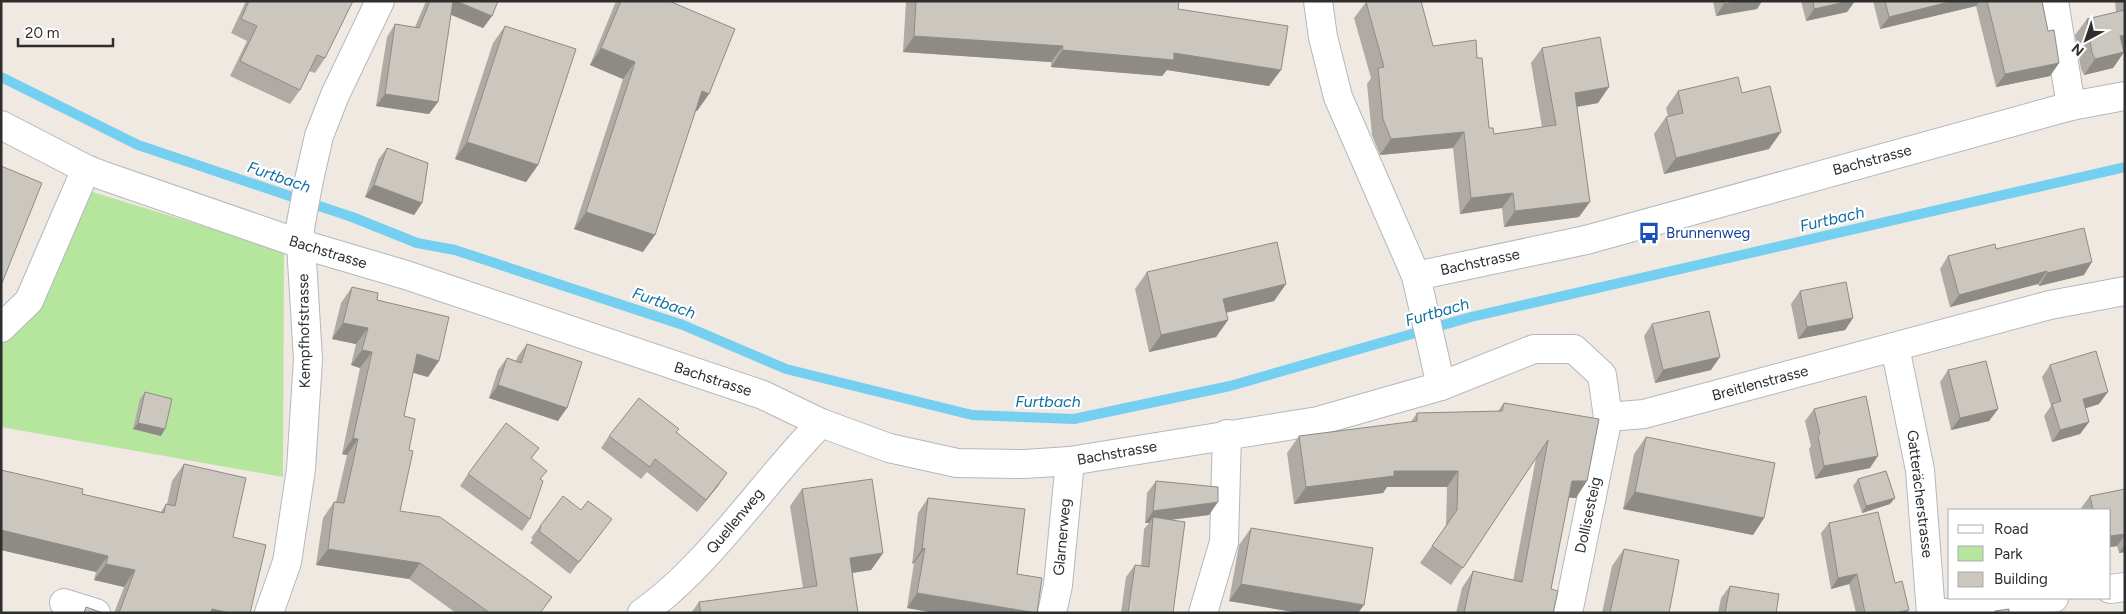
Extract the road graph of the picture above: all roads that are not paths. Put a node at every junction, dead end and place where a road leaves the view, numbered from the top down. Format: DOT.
graph roads {
  1 [pos="380,1"];
  2 [pos="1318,1"];
  3 [pos="2054,1"];
  4 [pos="2125,96"];
  5 [pos="2071,106"];
  6 [pos="1,125"];
  7 [pos="86,169"];
  8 [pos="301,236"];
  9 [pos="1416,276"];
  10 [pos="2125,291"];
  11 [pos="1,328"];
  12 [pos="1895,347"];
  13 [pos="1438,375"];
  14 [pos="1608,417"];
  15 [pos="821,423"];
  16 [pos="1227,434"];
  17 [pos="1070,460"];
  18 [pos="2125,587"];
  19 [pos="2111,589"];
  20 [pos="2047,599"];
  21 [pos="64,603"];
  22 [pos="96,613"];
  23 [pos="269,613"];
  24 [pos="642,613"];
  25 [pos="1052,613"];
  26 [pos="1203,613"];
  27 [pos="1568,613"];
  28 [pos="1931,613"];
  29 [pos="1945,613"];
  1 -- 8 [label="street, Kempfhofstrasse"];
  2 -- 9 [label="street"];
  3 -- 5 [label="street"];
  4 -- 5 [label="street, Bachstrasse"];
  5 -- 9 [label="street, Bachstrasse"];
  6 -- 7 [label="street, Bachstrasse"];
  7 -- 8 [label="street, Bachstrasse"];
  7 -- 11 [label="street"];
  8 -- 15 [label="street, Bachstrasse"];
  8 -- 23 [label="street, Kempfhofstrasse"];
  9 -- 13 [label="street"];
  10 -- 12 [label="street, Breitlenstrasse"];
  12 -- 14 [label="street, Breitlenstrasse"];
  12 -- 28 [label="street, Gatterächerstrasse"];
  13 -- 14 [label="street"];
  13 -- 16 [label="street, Bachstrasse"];
  14 -- 27 [label="street, Dollisesteig"];
  15 -- 17 [label="street, Bachstrasse"];
  15 -- 24 [label="street, Quellenweg"];
  16 -- 17 [label="street, Bachstrasse"];
  16 -- 26 [label="street"];
  17 -- 25 [label="street, Glarnerweg"];
  18 -- 19 [label="street"];
  20 -- 29 [label="street"];
  21 -- 22 [label="street"];
}
